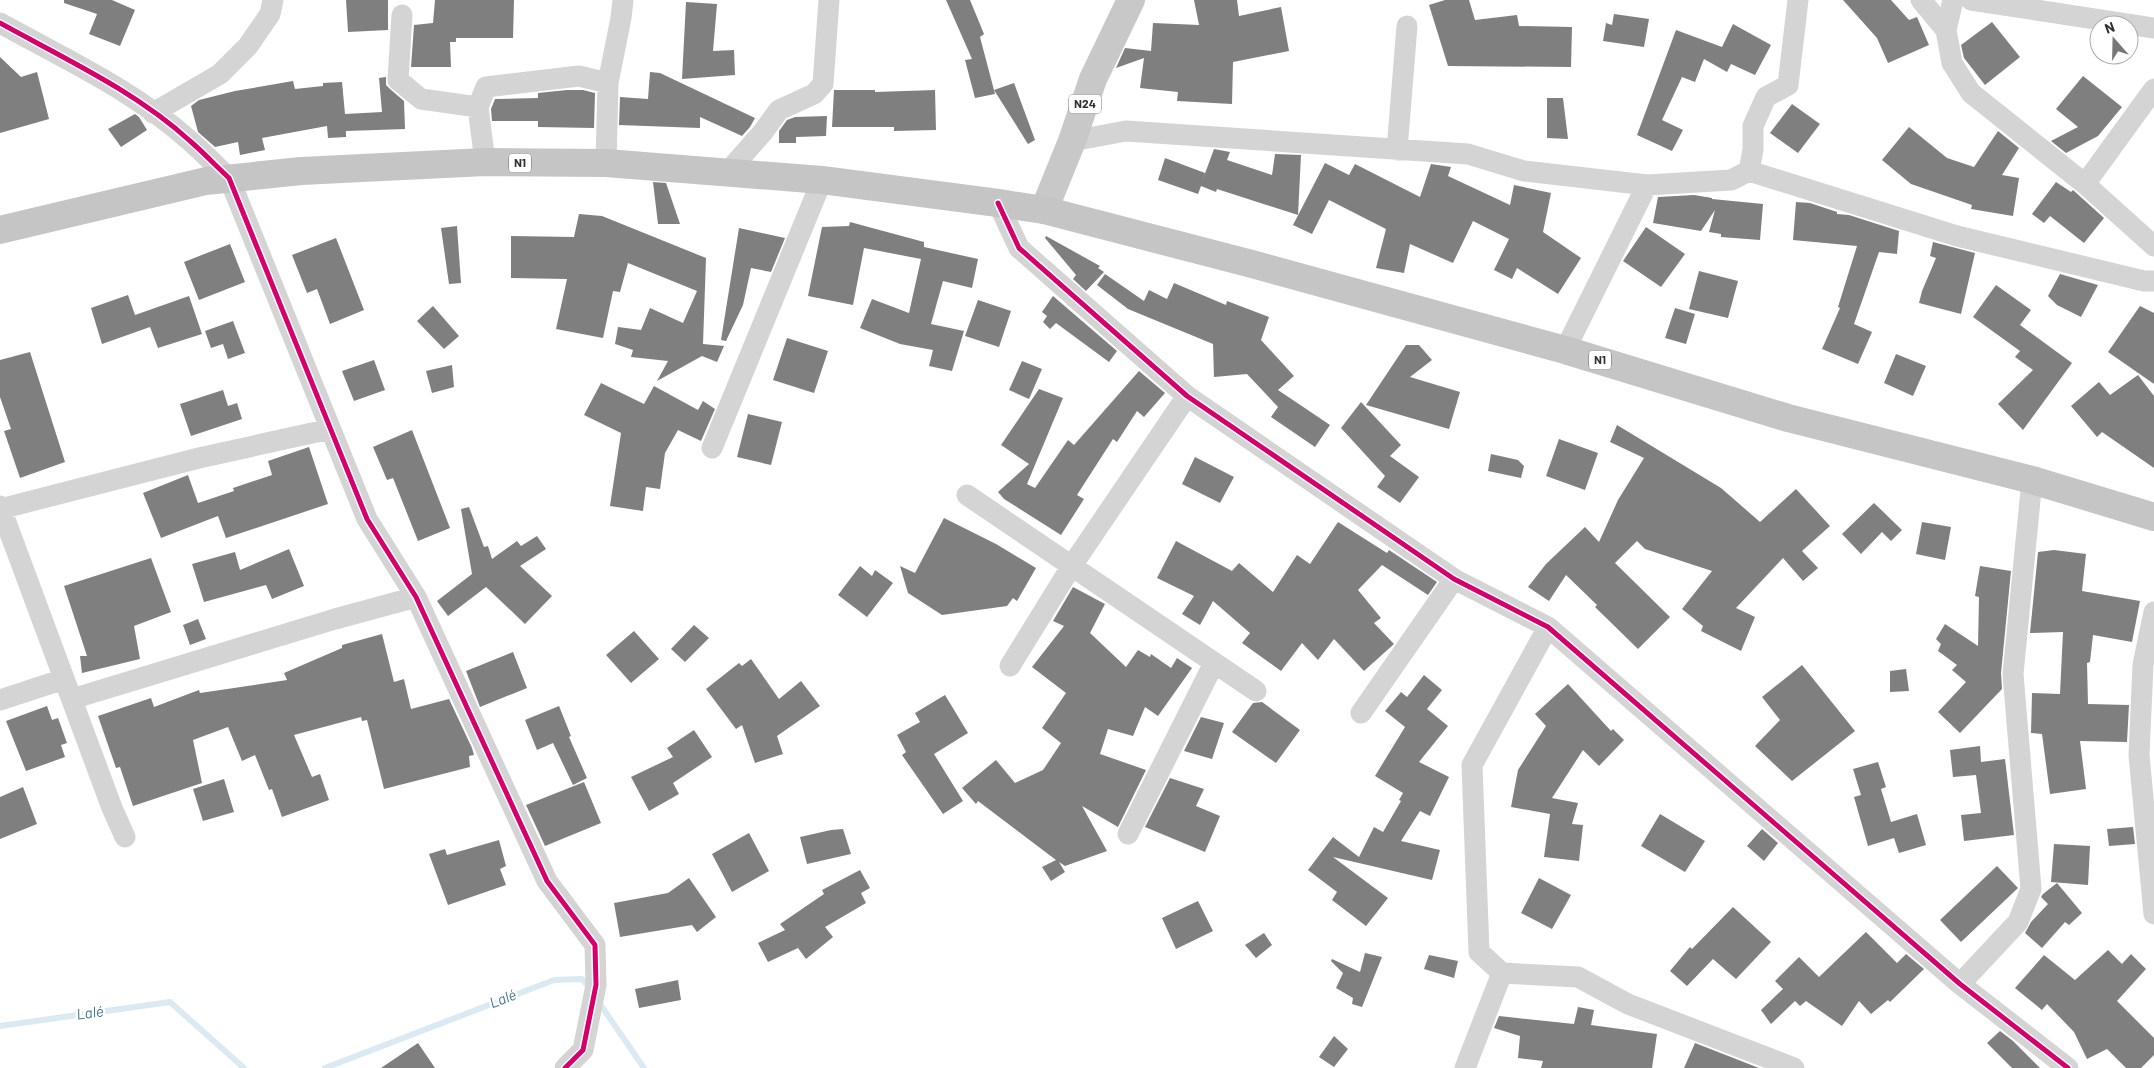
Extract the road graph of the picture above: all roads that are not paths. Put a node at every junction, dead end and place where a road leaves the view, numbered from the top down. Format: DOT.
graph roads {
  1 [pos="273,0"];
  2 [pos="623,0"];
  3 [pos="829,0"];
  4 [pos="1131,0"];
  5 [pos="1798,0"];
  6 [pos="1921,0"];
  7 [pos="1953,0"];
  8 [pos="1971,0"];
  9 [pos="402,16"];
  10 [pos="0,23"];
  11 [pos="1407,26"];
  12 [pos="2154,28"];
  13 [pos="1946,30"];
  14 [pos="608,83"];
  15 [pos="2154,89"];
  16 [pos="478,107"];
  17 [pos="153,112"];
  18 [pos="1072,142"];
  19 [pos="1398,150"];
  20 [pos="485,162"];
  21 [pos="606,163"];
  22 [pos="1749,171"];
  23 [pos="726,174"];
  24 [pos="229,178"];
  25 [pos="822,180"];
  26 [pos="2085,184"];
  27 [pos="1647,185"];
  28 [pos="998,203"];
  29 [pos="1044,210"];
  30 [pos="0,230"];
  31 [pos="2154,246"];
  32 [pos="2154,281"];
  33 [pos="1565,350"];
  34 [pos="1187,396"];
  35 [pos="330,428"];
  36 [pos="712,448"];
  37 [pos="2032,480"];
  38 [pos="966,495"];
  39 [pos="0,508"];
  40 [pos="2154,517"];
  41 [pos="1071,567"];
  42 [pos="1454,578"];
  43 [pos="416,597"];
  44 [pos="2154,612"];
  45 [pos="1548,628"];
  46 [pos="1214,663"];
  47 [pos="1010,666"];
  48 [pos="64,679"];
  49 [pos="1256,691"];
  50 [pos="72,699"];
  51 [pos="0,700"];
  52 [pos="1360,713"];
  53 [pos="1128,834"];
  54 [pos="125,837"];
  55 [pos="2154,914"];
  56 [pos="1502,973"];
  57 [pos="1960,984"];
  58 [pos="565,1068"];
  59 [pos="1465,1068"];
  60 [pos="1794,1068"];
  61 [pos="2068,1068"];
  1 -- 17 [label="street"];
  2 -- 14 [label="street"];
  3 -- 23 [label="street"];
  4 -- 18 [label="main road, N24"];
  5 -- 22 [label="street"];
  6 -- 13 [label="street"];
  7 -- 13 [label="street"];
  8 -- 12 [label="street"];
  9 -- 16 [label="street"];
  10 -- 17 [label="street"];
  11 -- 19 [label="street"];
  13 -- 26 [label="street"];
  14 -- 16 [label="street"];
  14 -- 21 [label="street"];
  15 -- 26 [label="street"];
  16 -- 20 [label="street"];
  17 -- 24 [label="street"];
  18 -- 19 [label="street"];
  18 -- 29 [label="main road, N24"];
  19 -- 27 [label="street"];
  20 -- 21 [label="highway, N1"];
  20 -- 24 [label="highway, N1"];
  21 -- 23 [label="highway, N1"];
  22 -- 27 [label="street"];
  22 -- 32 [label="street"];
  23 -- 25 [label="highway, N1"];
  24 -- 30 [label="highway, N1"];
  24 -- 35 [label="street"];
  25 -- 28 [label="highway, N1"];
  25 -- 36 [label="street"];
  26 -- 31 [label="street"];
  27 -- 33 [label="street"];
  28 -- 29 [label="highway, N1"];
  28 -- 34 [label="street"];
  29 -- 33 [label="highway, N1"];
  33 -- 37 [label="highway, N1"];
  34 -- 41 [label="street"];
  34 -- 42 [label="street"];
  35 -- 39 [label="street"];
  35 -- 43 [label="street"];
  37 -- 40 [label="highway, N1"];
  37 -- 57 [label="street"];
  38 -- 41 [label="street"];
  39 -- 48 [label="street"];
  41 -- 46 [label="street"];
  41 -- 47 [label="street"];
  42 -- 45 [label="street"];
  42 -- 52 [label="street"];
  43 -- 50 [label="street"];
  43 -- 58 [label="street"];
  44 -- 55 [label="street"];
  45 -- 56 [label="street"];
  45 -- 57 [label="street"];
  46 -- 49 [label="street"];
  46 -- 53 [label="street"];
  48 -- 50 [label="street"];
  48 -- 51 [label="street"];
  50 -- 54 [label="street"];
  56 -- 59 [label="street"];
  56 -- 60 [label="street"];
  57 -- 61 [label="street"];
}
